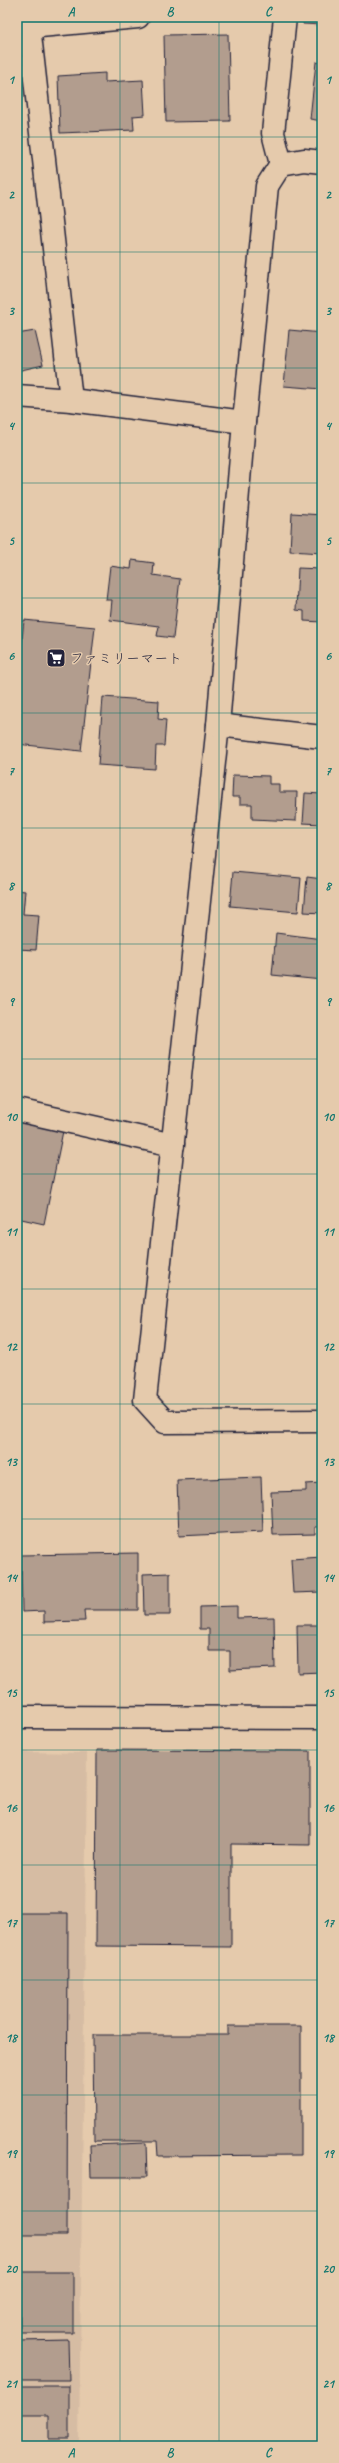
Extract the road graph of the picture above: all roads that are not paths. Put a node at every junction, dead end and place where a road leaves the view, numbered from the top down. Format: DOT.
graph roads {
  1 [pos="138,17"];
  2 [pos="285,17"];
  3 [pos="29,22"];
  4 [pos="322,162"];
  5 [pos="281,164"];
  6 [pos="17,396"];
  7 [pos="71,400"];
  8 [pos="244,422"];
  9 [pos="218,725"];
  10 [pos="322,737"];
  11 [pos="17,1110"];
  12 [pos="173,1145"];
  13 [pos="322,1421"];
  14 [pos="17,1717"];
  15 [pos="322,1718"];
  1 -- 3 [label="street"];
  2 -- 5 [label="street"];
  3 -- 7 [label="street"];
  4 -- 5 [label="street"];
  5 -- 8 [label="street"];
  6 -- 7 [label="street"];
  7 -- 8 [label="street"];
  8 -- 9 [label="street"];
  9 -- 10 [label="street"];
  9 -- 12 [label="street"];
  11 -- 12 [label="street"];
  12 -- 13 [label="street"];
  14 -- 15 [label="street"];
}
